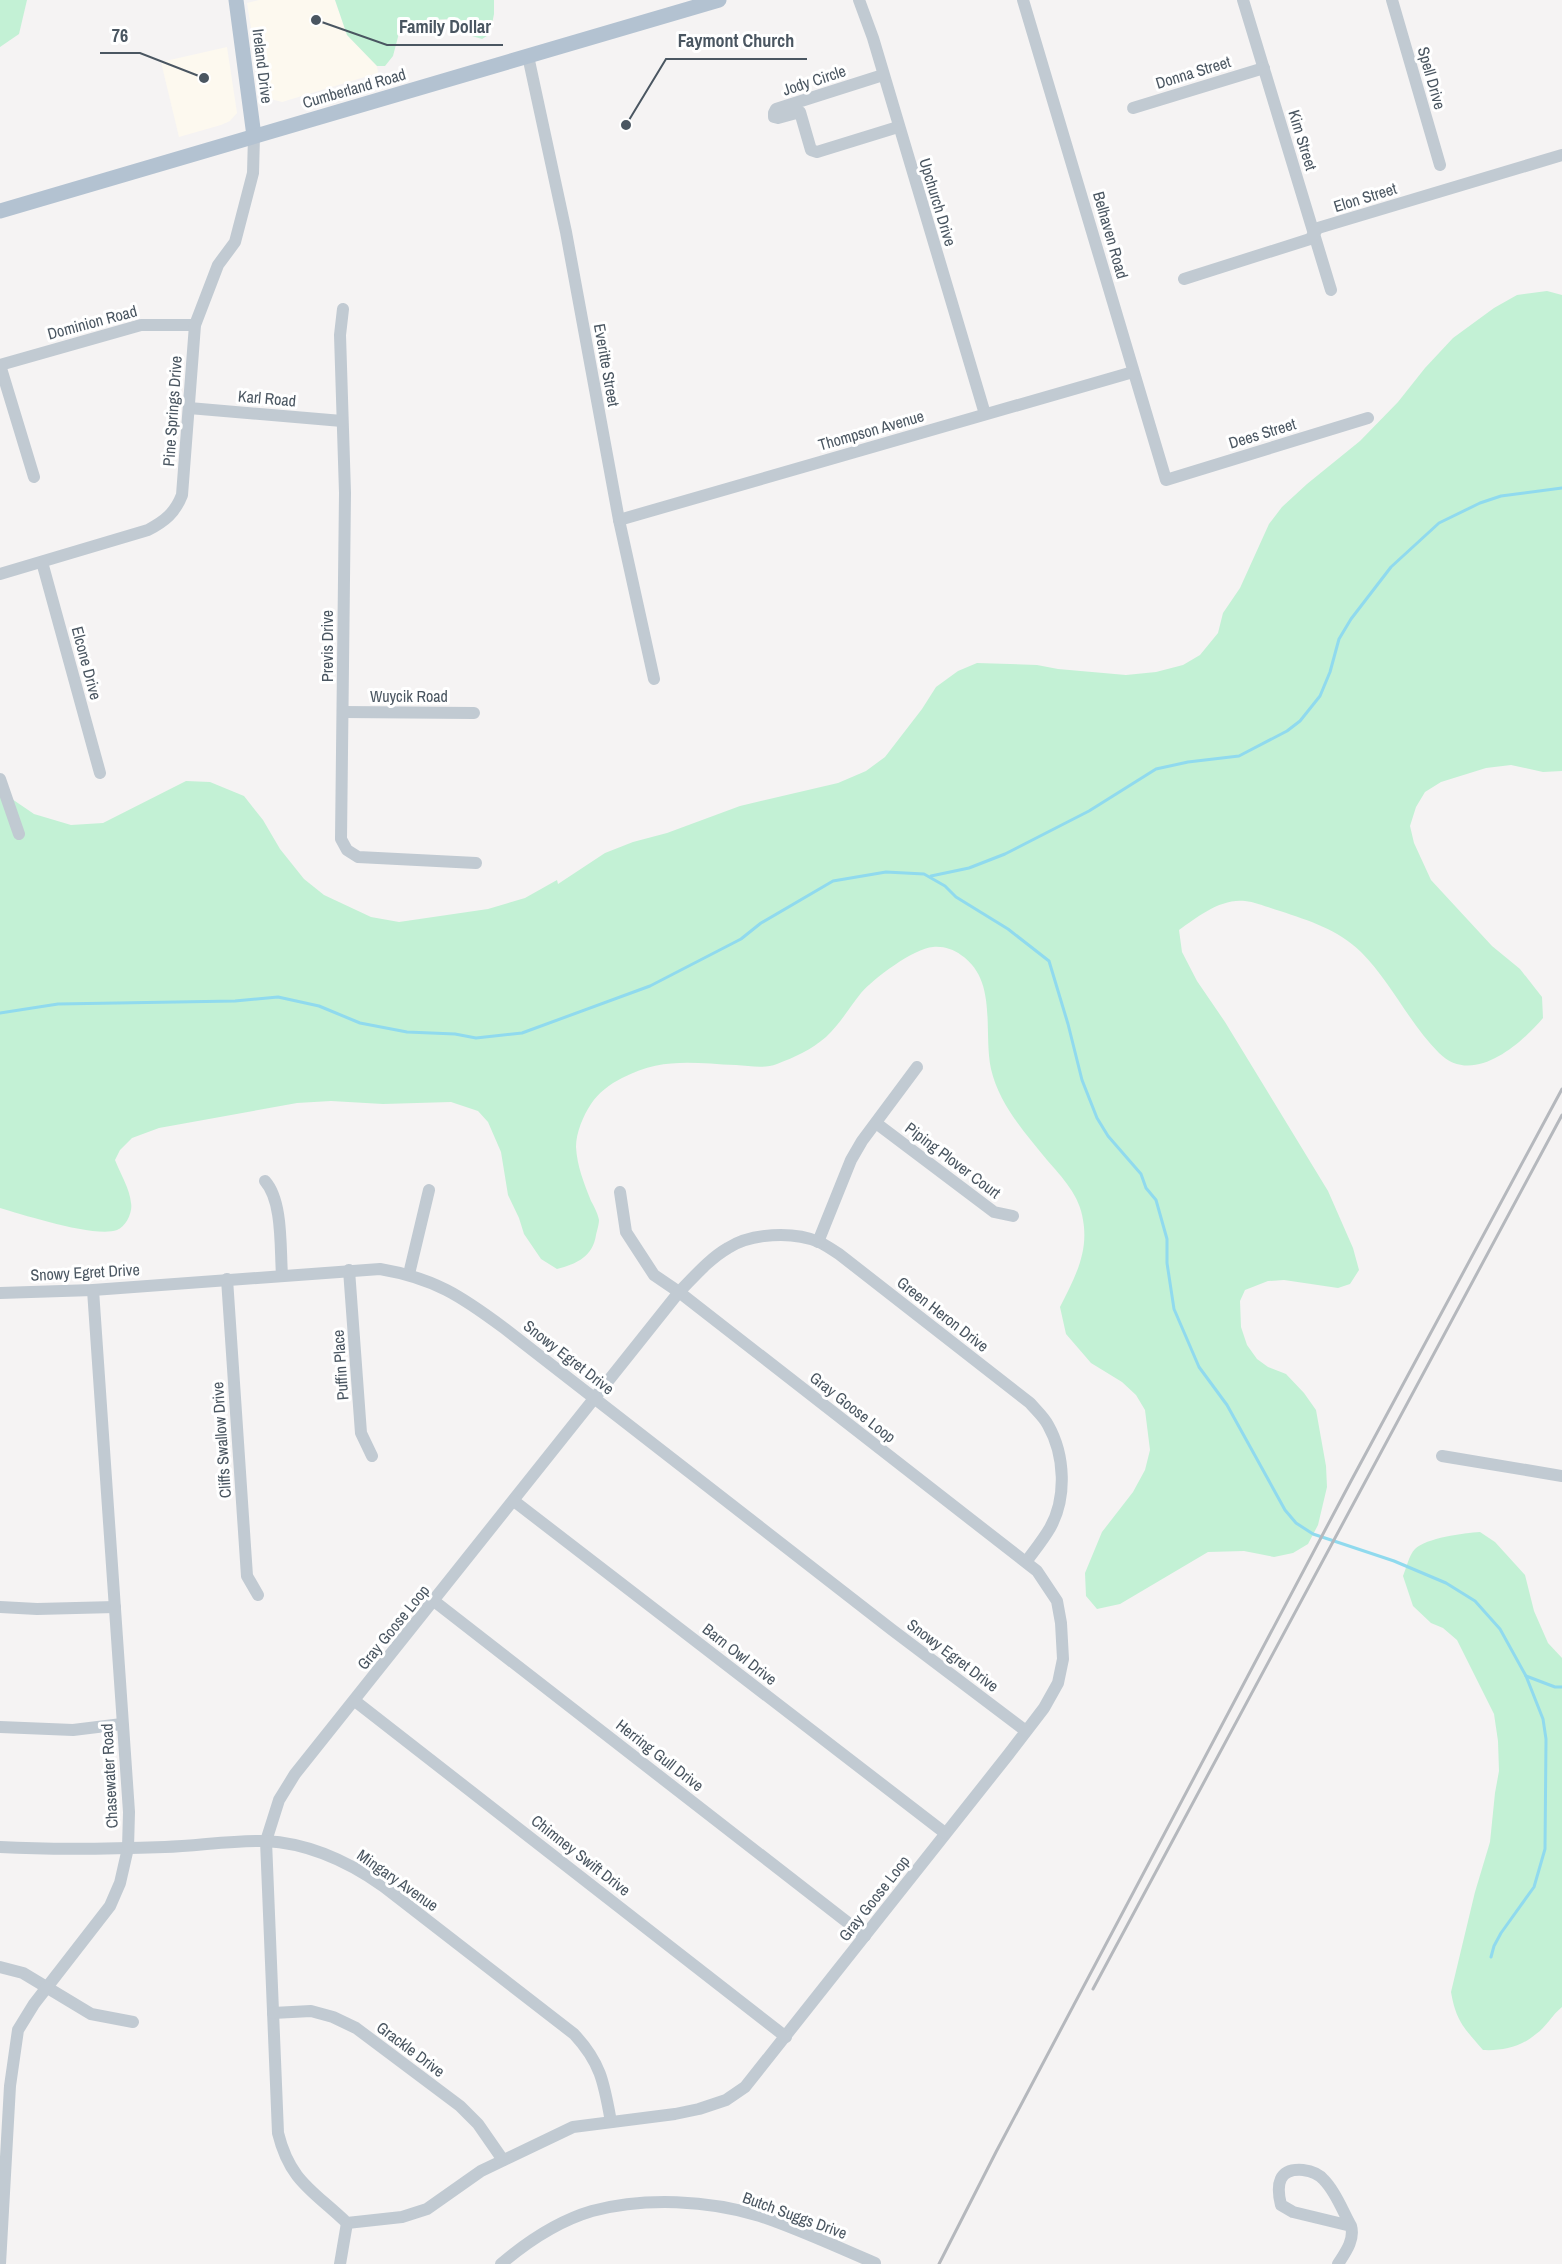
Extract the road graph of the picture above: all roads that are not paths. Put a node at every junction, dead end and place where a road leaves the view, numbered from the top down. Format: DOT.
graph roads {
  1 [pos="236,0"];
  2 [pos="719,0"];
  3 [pos="860,0"];
  4 [pos="1023,0"];
  5 [pos="1243,0"];
  6 [pos="1392,0"];
  7 [pos="528,56"];
  8 [pos="1264,68"];
  9 [pos="883,75"];
  10 [pos="1133,108"];
  11 [pos="898,127"];
  12 [pos="254,136"];
  13 [pos="1562,155"];
  14 [pos="1440,165"];
  15 [pos="0,211"];
  16 [pos="1314,233"];
  17 [pos="1184,279"];
  18 [pos="1331,290"];
  19 [pos="343,309"];
  20 [pos="195,325"];
  21 [pos="0,365"];
  22 [pos="1133,372"];
  23 [pos="189,408"];
  24 [pos="985,414"];
  25 [pos="1368,418"];
  26 [pos="342,421"];
  27 [pos="34,477"];
  28 [pos="1166,480"];
  29 [pos="619,520"];
  30 [pos="42,562"];
  31 [pos="0,574"];
  32 [pos="654,680"];
  33 [pos="343,712"];
  34 [pos="474,713"];
  35 [pos="100,773"];
  36 [pos="0,779"];
  37 [pos="19,834"];
  38 [pos="476,863"];
  39 [pos="916,1067"];
  40 [pos="876,1123"];
  41 [pos="265,1181"];
  42 [pos="429,1190"];
  43 [pos="620,1192"];
  44 [pos="1013,1216"];
  45 [pos="818,1242"];
  46 [pos="349,1270"];
  47 [pos="409,1274"];
  48 [pos="282,1275"];
  49 [pos="227,1279"];
  50 [pos="93,1290"];
  51 [pos="679,1292"];
  52 [pos="0,1293"];
  53 [pos="596,1398"];
  54 [pos="372,1456"];
  55 [pos="1442,1456"];
  56 [pos="1562,1476"];
  57 [pos="514,1501"];
  58 [pos="1026,1562"];
  59 [pos="258,1595"];
  60 [pos="434,1601"];
  61 [pos="0,1607"];
  62 [pos="115,1607"];
  63 [pos="355,1701"];
  64 [pos="122,1724"];
  65 [pos="0,1727"];
  66 [pos="1026,1731"];
  67 [pos="945,1833"];
  68 [pos="266,1841"];
  69 [pos="0,1847"];
  70 [pos="128,1848"];
  71 [pos="865,1936"];
  72 [pos="0,1967"];
  73 [pos="47,1986"];
  74 [pos="273,2013"];
  75 [pos="133,2022"];
  76 [pos="786,2037"];
  77 [pos="5,2085"];
  78 [pos="611,2121"];
  79 [pos="503,2160"];
  80 [pos="2,2204"];
  81 [pos="347,2223"];
  82 [pos="1351,2226"];
  83 [pos="875,2263"];
  84 [pos="0,2264"];
  85 [pos="340,2264"];
  86 [pos="501,2264"];
  87 [pos="1338,2264"];
  1 -- 12 [label="main road, Ireland Drive"];
  2 -- 7 [label="main road, Cumberland Road"];
  3 -- 9 [label="street, Upchurch Drive"];
  4 -- 22 [label="street, Belhaven Road"];
  5 -- 8 [label="street, Kim Street"];
  6 -- 14 [label="street, Spell Drive"];
  7 -- 12 [label="main road, Cumberland Road"];
  7 -- 29 [label="street, Everitte Street"];
  8 -- 10 [label="street, Donna Street"];
  8 -- 16 [label="street, Kim Street"];
  9 -- 11 [label="street, Upchurch Drive"];
  9 -- 11 [label="street, Jody Circle"];
  11 -- 24 [label="street, Upchurch Drive"];
  12 -- 15 [label="main road, Cumberland Road"];
  12 -- 20 [label="street, Pine Springs Drive"];
  13 -- 16 [label="street, Elon Street"];
  16 -- 17 [label="street, Elon Street"];
  16 -- 18 [label="street, Kim Street"];
  19 -- 26 [label="street, Previs Drive"];
  20 -- 21 [label="street, Dominion Road"];
  20 -- 23 [label="street, Pine Springs Drive"];
  21 -- 27 [label="street"];
  22 -- 24 [label="street, Thompson Avenue"];
  22 -- 28 [label="street, Belhaven Road"];
  23 -- 26 [label="street, Karl Road"];
  23 -- 30 [label="street, Pine Springs Drive"];
  24 -- 29 [label="street, Thompson Avenue"];
  25 -- 28 [label="street, Dees Street"];
  26 -- 33 [label="street, Previs Drive"];
  29 -- 32 [label="street, Everitte Street"];
  30 -- 31 [label="street, Pine Springs Drive"];
  30 -- 35 [label="street, Elcone Drive"];
  33 -- 34 [label="street, Wuycik Road"];
  33 -- 38 [label="street, Previs Drive"];
  36 -- 37 [label="street"];
  39 -- 40 [label="street"];
  40 -- 44 [label="street, Piping Plover Court"];
  40 -- 45 [label="street"];
  41 -- 48 [label="street"];
  42 -- 47 [label="street"];
  43 -- 51 [label="street"];
  45 -- 51 [label="street, Green Heron Drive"];
  45 -- 58 [label="street, Green Heron Drive"];
  46 -- 47 [label="street, Snowy Egret Drive"];
  46 -- 48 [label="street, Snowy Egret Drive"];
  46 -- 54 [label="street, Puffin Place"];
  47 -- 53 [label="street, Snowy Egret Drive"];
  48 -- 49 [label="street, Snowy Egret Drive"];
  49 -- 50 [label="street, Snowy Egret Drive"];
  49 -- 59 [label="street, Cliffs Swallow Drive"];
  50 -- 52 [label="street, Snowy Egret Drive"];
  50 -- 62 [label="street, Chasewater Road"];
  51 -- 53 [label="street, Gray Goose Loop"];
  51 -- 58 [label="street, Gray Goose Loop"];
  53 -- 57 [label="street, Gray Goose Loop"];
  53 -- 66 [label="street, Snowy Egret Drive"];
  55 -- 56 [label="street"];
  57 -- 60 [label="street, Gray Goose Loop"];
  57 -- 67 [label="street, Barn Owl Drive"];
  58 -- 66 [label="street, Gray Goose Loop"];
  60 -- 63 [label="street, Gray Goose Loop"];
  60 -- 71 [label="street, Herring Gull Drive"];
  61 -- 62 [label="street"];
  62 -- 64 [label="street, Chasewater Road"];
  63 -- 68 [label="street, Gray Goose Loop"];
  63 -- 76 [label="street, Chimney Swift Drive"];
  64 -- 65 [label="street"];
  64 -- 70 [label="street, Chasewater Road"];
  66 -- 67 [label="street, Gray Goose Loop"];
  67 -- 71 [label="street, Gray Goose Loop"];
  68 -- 70 [label="street, Mingary Avenue"];
  68 -- 74 [label="street, Gray Goose Loop"];
  68 -- 78 [label="street, Mingary Avenue"];
  69 -- 70 [label="street, Mingary Avenue"];
  70 -- 73 [label="street, Chasewater Road"];
  71 -- 76 [label="street, Gray Goose Loop"];
  72 -- 73 [label="street"];
  73 -- 75 [label="street"];
  73 -- 77 [label="street, Chasewater Road"];
  74 -- 79 [label="street, Grackle Drive"];
  74 -- 81 [label="street, Gray Goose Loop"];
  76 -- 78 [label="street, Gray Goose Loop"];
  77 -- 80 [label="street, Chasewater Road"];
  78 -- 79 [label="street, Gray Goose Loop"];
  79 -- 81 [label="street, Gray Goose Loop"];
  80 -- 84 [label="street, Chasewater Road"];
  81 -- 85 [label="street"];
  82 -- 82 [label="street"];
  82 -- 87 [label="street"];
  83 -- 86 [label="street, Butch Suggs Drive"];
}
